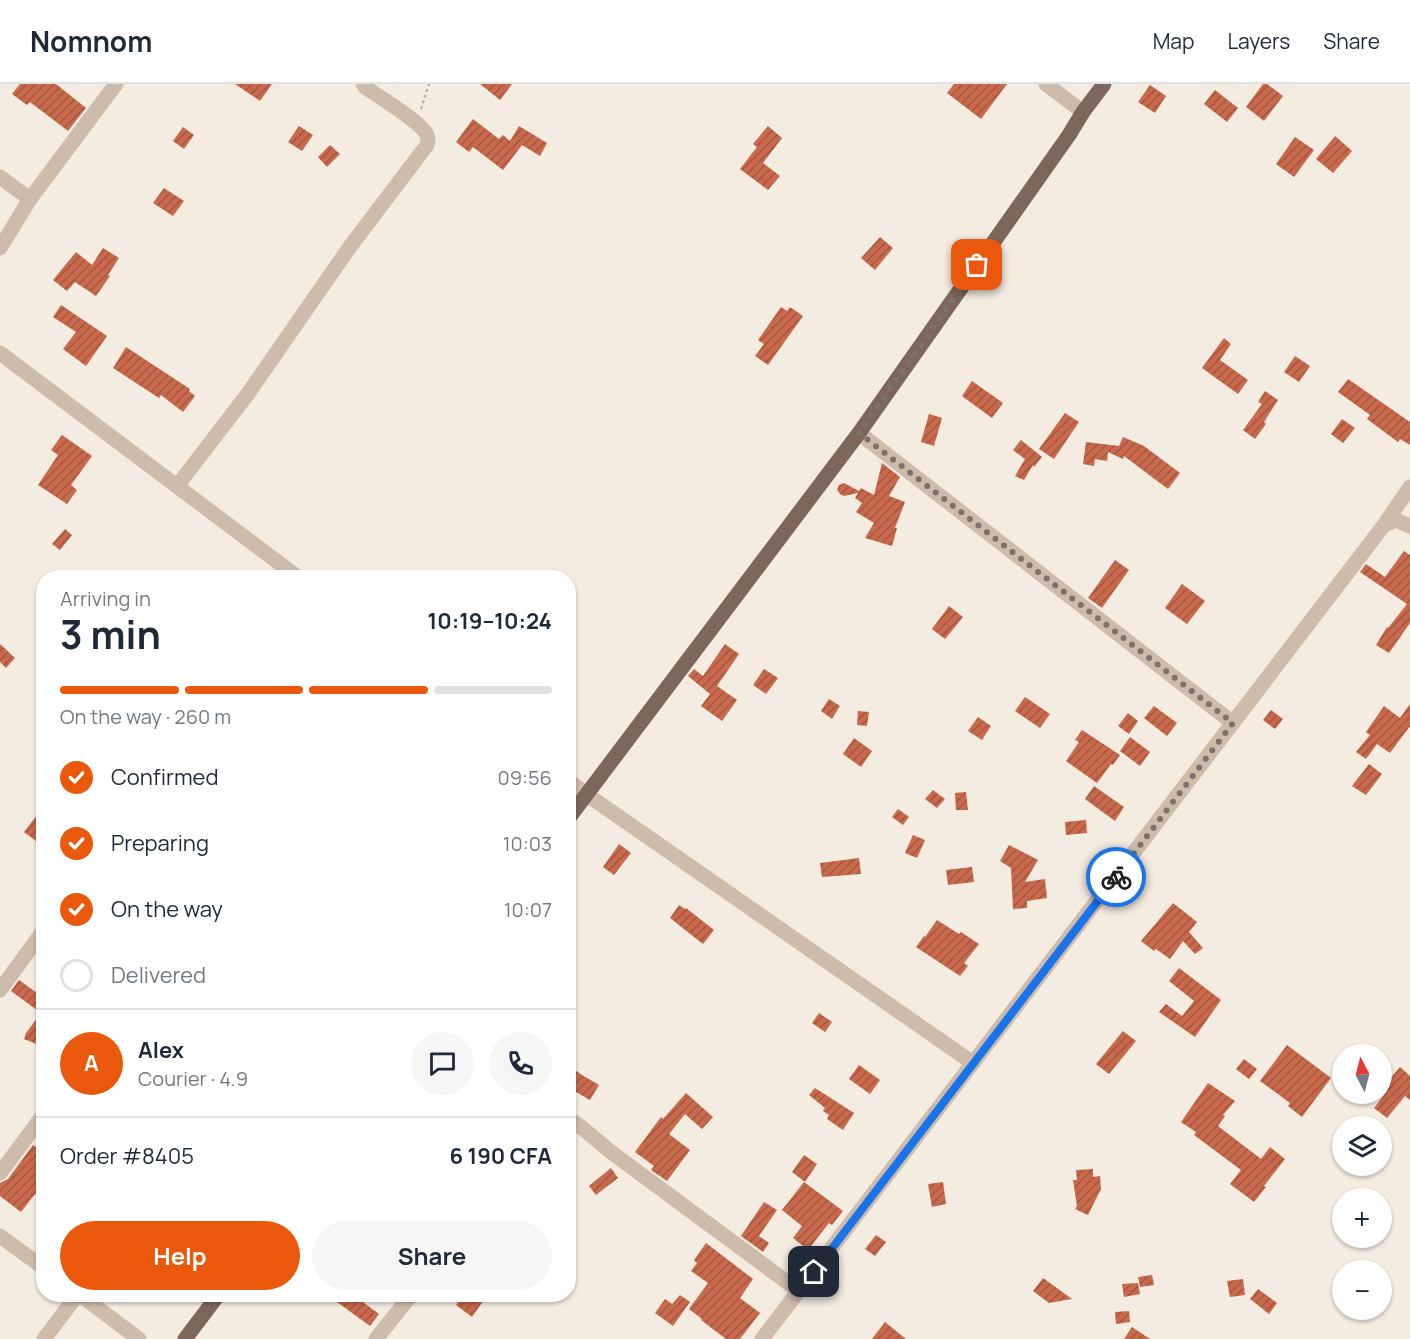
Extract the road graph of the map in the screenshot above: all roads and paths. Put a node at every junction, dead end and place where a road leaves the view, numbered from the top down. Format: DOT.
graph roads {
  1 [pos="116,84"];
  2 [pos="363,84"];
  3 [pos="429,84"];
  4 [pos="1046,84"];
  5 [pos="1104,84"];
  6 [pos="1083,112"];
  7 [pos="417,124"];
  8 [pos="0,177"];
  9 [pos="30,198"];
  10 [pos="0,248"];
  11 [pos="0,353"];
  12 [pos="859,433"];
  13 [pos="177,486"];
  14 [pos="1410,487"];
  15 [pos="1384,525"];
  16 [pos="1410,526"];
  17 [pos="288,570"];
  18 [pos="1233,723"];
  19 [pos="576,786"];
  20 [pos="586,794"];
  21 [pos="576,808"];
  22 [pos="36,941"];
  23 [pos="0,990"];
  24 [pos="974,1063"];
  25 [pos="576,1124"];
  26 [pos="36,1125"];
  27 [pos="0,1173"];
  28 [pos="0,1236"];
  29 [pos="36,1262"];
  30 [pos="799,1291"];
  31 [pos="73,1302"];
  32 [pos="90,1302"];
  33 [pos="213,1302"];
  34 [pos="406,1302"];
  35 [pos="44,1339"];
  36 [pos="140,1339"];
  37 [pos="185,1339"];
  38 [pos="376,1339"];
  39 [pos="762,1339"];
  1 -- 9 [label="street"];
  2 -- 7 [label="street"];
  3 -- 7 [label="path"];
  4 -- 6 [label="street"];
  5 -- 6 [label="main road"];
  6 -- 12 [label="main road"];
  7 -- 13 [label="street"];
  8 -- 9 [label="street"];
  9 -- 10 [label="street"];
  11 -- 13 [label="street"];
  12 -- 18 [label="street"];
  12 -- 20 [label="main road"];
  13 -- 17 [label="street"];
  14 -- 15 [label="street"];
  15 -- 16 [label="street"];
  15 -- 18 [label="street"];
  18 -- 24 [label="street"];
  19 -- 20 [label="street"];
  20 -- 21 [label="main road"];
  20 -- 24 [label="street"];
  22 -- 23 [label="street"];
  24 -- 30 [label="street"];
  25 -- 30 [label="street"];
  26 -- 27 [label="street"];
  28 -- 29 [label="street"];
  30 -- 39 [label="street"];
  31 -- 35 [label="street"];
  32 -- 36 [label="street"];
  33 -- 37 [label="main road"];
  34 -- 38 [label="street"];
}
